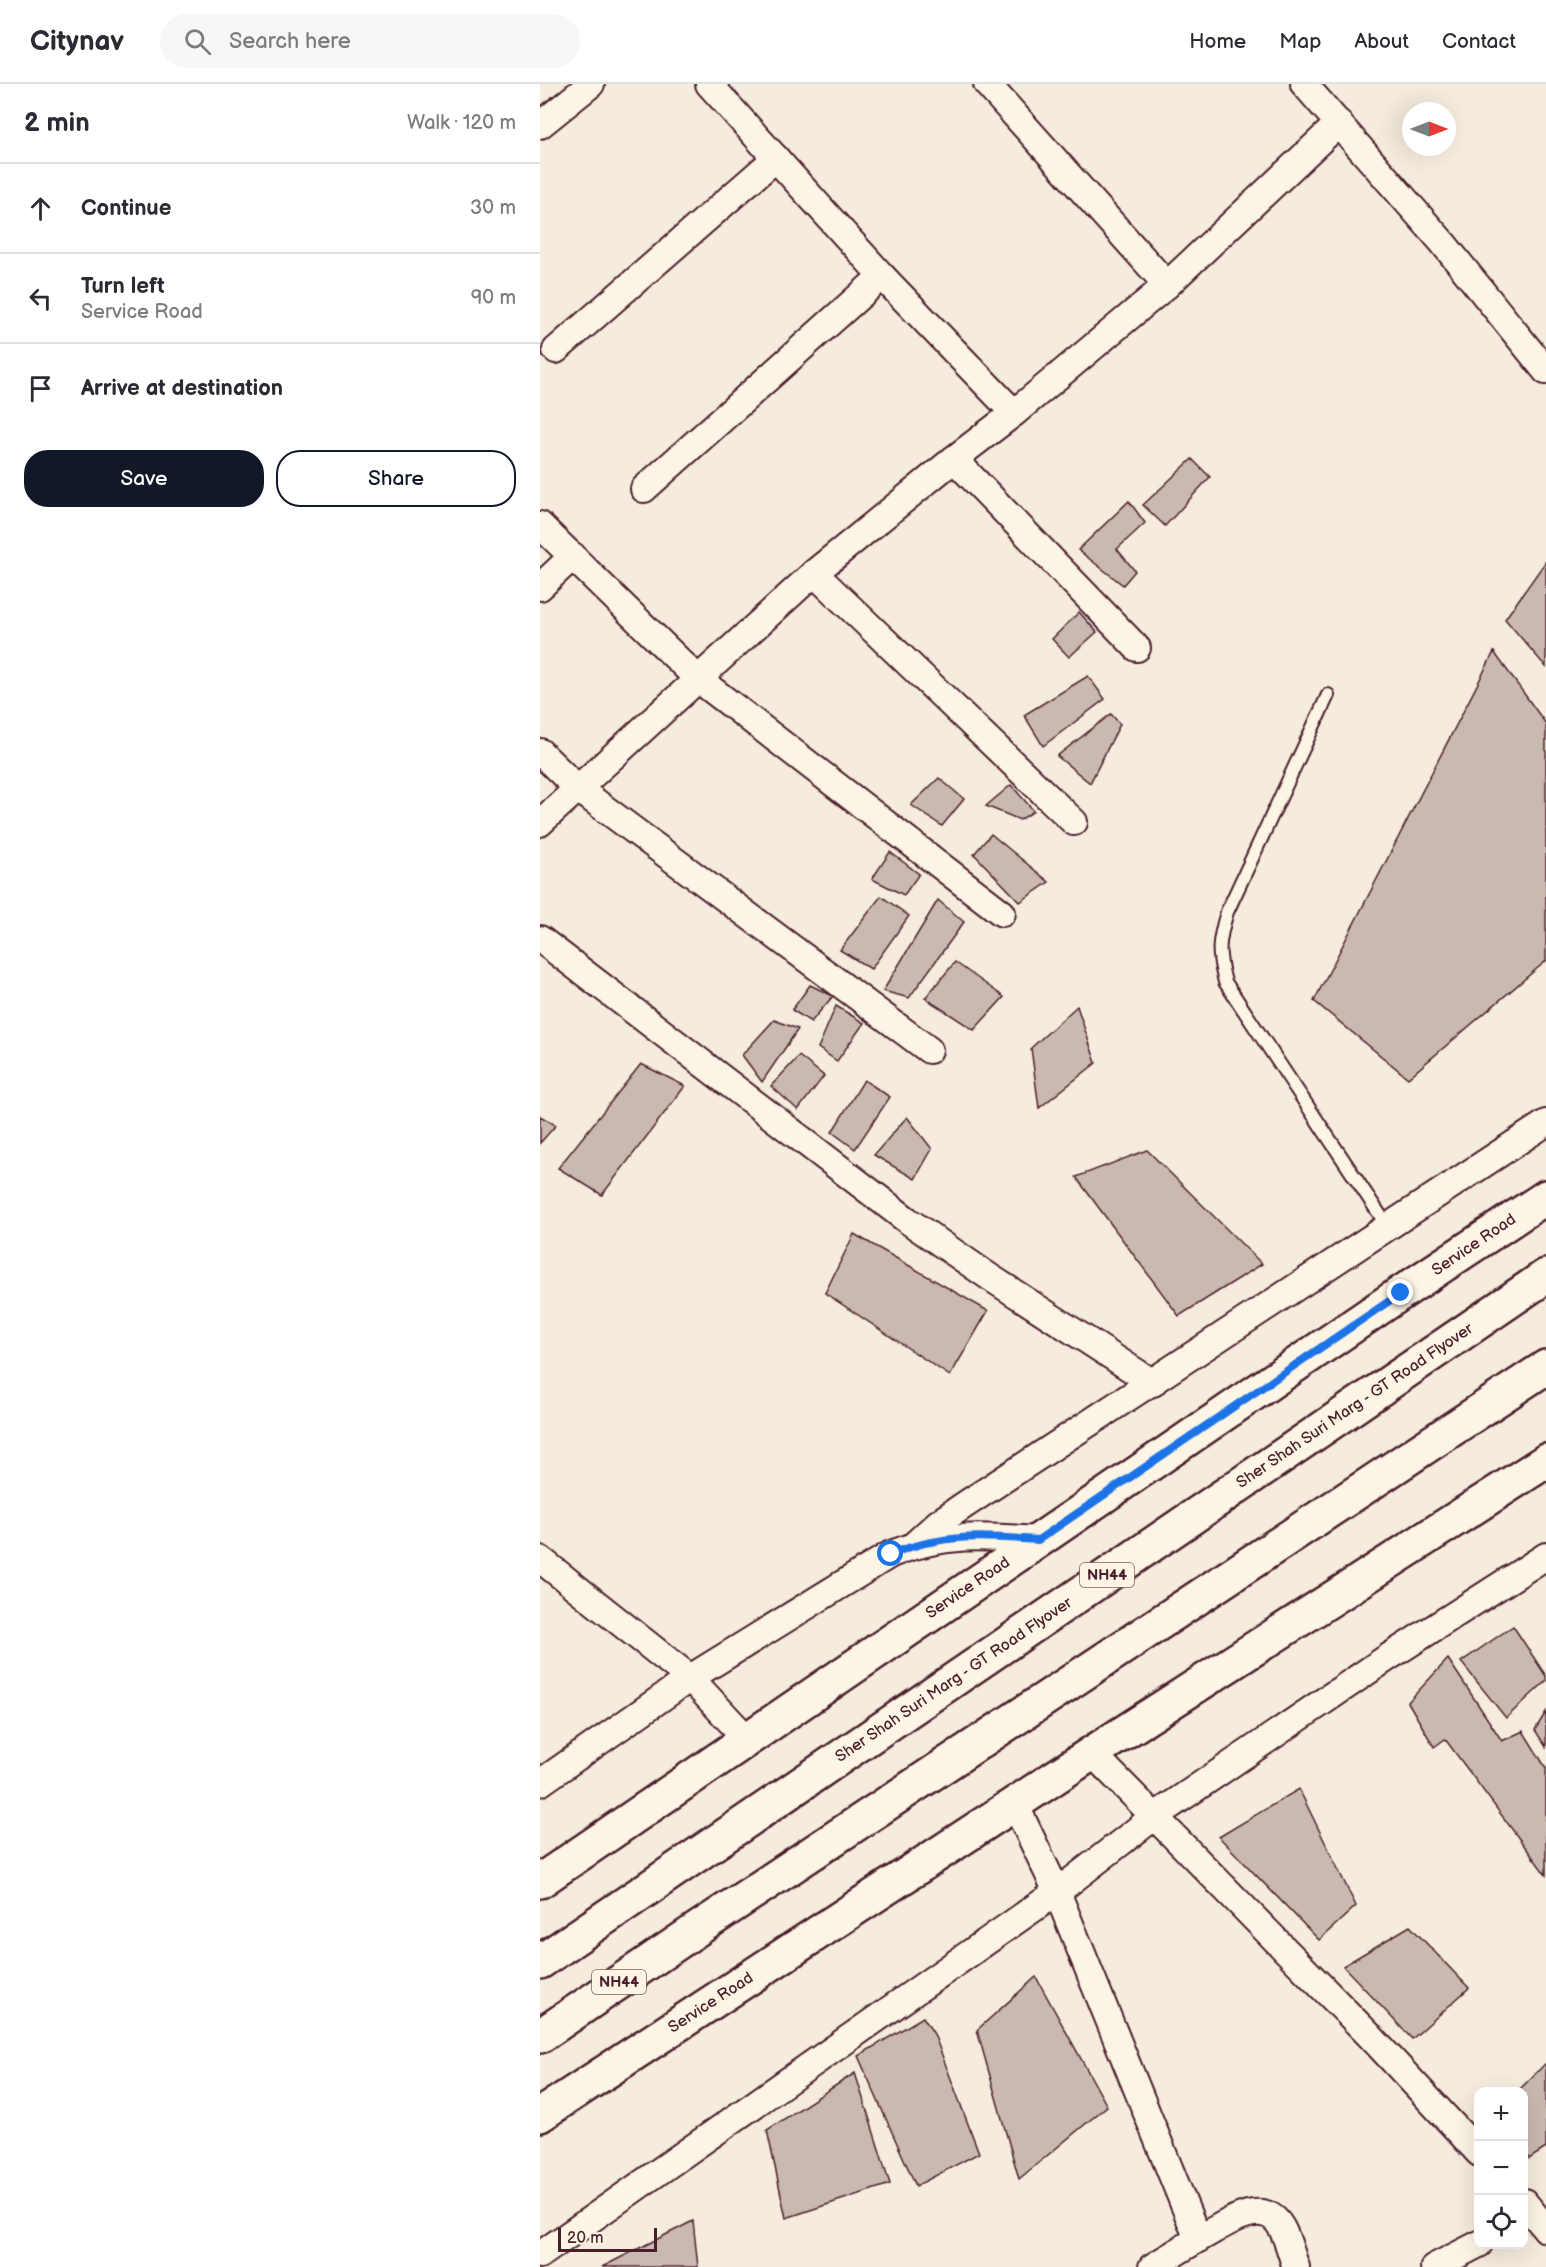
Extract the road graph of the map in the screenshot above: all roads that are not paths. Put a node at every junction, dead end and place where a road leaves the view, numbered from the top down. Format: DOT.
graph roads {
  1 [pos="591,84"];
  2 [pos="709,84"];
  3 [pos="987,84"];
  4 [pos="1304,84"];
  5 [pos="1339,123"];
  6 [pos="540,125"];
  7 [pos="776,158"];
  8 [pos="882,276"];
  9 [pos="1167,285"];
  10 [pos="556,350"];
  11 [pos="1546,371"];
  12 [pos="1014,413"];
  13 [pos="954,459"];
  14 [pos="644,489"];
  15 [pos="540,525"];
  16 [pos="573,556"];
  17 [pos="814,573"];
  18 [pos="540,587"];
  19 [pos="1137,648"];
  20 [pos="698,679"];
  21 [pos="1328,695"];
  22 [pos="540,752"];
  23 [pos="577,788"];
  24 [pos="1074,822"];
  25 [pos="540,823"];
  26 [pos="1002,913"];
  27 [pos="540,939"];
  28 [pos="929,1050"];
  29 [pos="1546,1123"];
  30 [pos="1546,1197"];
  31 [pos="1388,1227"];
  32 [pos="1546,1276"];
  33 [pos="1546,1367"];
  34 [pos="1153,1383"];
  35 [pos="1546,1461"];
  36 [pos="1038,1540"];
  37 [pos="915,1544"];
  38 [pos="1546,1556"];
  39 [pos="540,1559"];
  40 [pos="690,1678"];
  41 [pos="747,1739"];
  42 [pos="1092,1753"];
  43 [pos="540,1783"];
  44 [pos="1016,1804"];
  45 [pos="1155,1816"];
  46 [pos="540,1881"];
  47 [pos="1057,1892"];
  48 [pos="540,1962"];
  49 [pos="540,2036"];
  50 [pos="540,2115"];
  51 [pos="1474,2148"];
  52 [pos="1198,2239"];
  53 [pos="1474,2247"];
  54 [pos="540,2255"];
  55 [pos="1152,2267"];
  56 [pos="1296,2267"];
  57 [pos="1434,2267"];
  1 -- 6 [label="street"];
  2 -- 7 [label="street"];
  3 -- 9 [label="street"];
  4 -- 5 [label="street"];
  5 -- 9 [label="street"];
  5 -- 11 [label="street"];
  7 -- 8 [label="street"];
  7 -- 10 [label="street"];
  8 -- 12 [label="street"];
  8 -- 14 [label="street"];
  9 -- 12 [label="street"];
  12 -- 13 [label="street"];
  13 -- 17 [label="street"];
  13 -- 19 [label="street"];
  15 -- 16 [label="street"];
  16 -- 18 [label="street"];
  16 -- 20 [label="street"];
  17 -- 20 [label="street"];
  17 -- 24 [label="street"];
  20 -- 23 [label="street"];
  20 -- 26 [label="street"];
  21 -- 31 [label="lane"];
  22 -- 23 [label="street"];
  23 -- 25 [label="street"];
  23 -- 28 [label="street"];
  27 -- 34 [label="street"];
  29 -- 31 [label="street"];
  30 -- 36 [label="main road, Service Road"];
  31 -- 34 [label="street"];
  32 -- 48 [label="main road, Sher Shah Suri Marg - GT Road Flyover / NH44"];
  33 -- 49 [label="main road, NH44"];
  34 -- 37 [label="street"];
  35 -- 42 [label="main road, Service Road"];
  36 -- 37 [label="street"];
  36 -- 41 [label="main road, Service Road"];
  37 -- 40 [label="street"];
  38 -- 45 [label="street"];
  39 -- 40 [label="street"];
  40 -- 41 [label="street"];
  40 -- 43 [label="street"];
  41 -- 46 [label="main road, Service Road"];
  42 -- 44 [label="main road, Service Road"];
  42 -- 45 [label="street"];
  44 -- 47 [label="street"];
  44 -- 50 [label="main road, Service Road"];
  45 -- 47 [label="street"];
  45 -- 51 [label="street"];
  47 -- 52 [label="street"];
  47 -- 54 [label="street"];
  52 -- 55 [label="street"];
  52 -- 56 [label="street"];
  53 -- 57 [label="street"];
}
